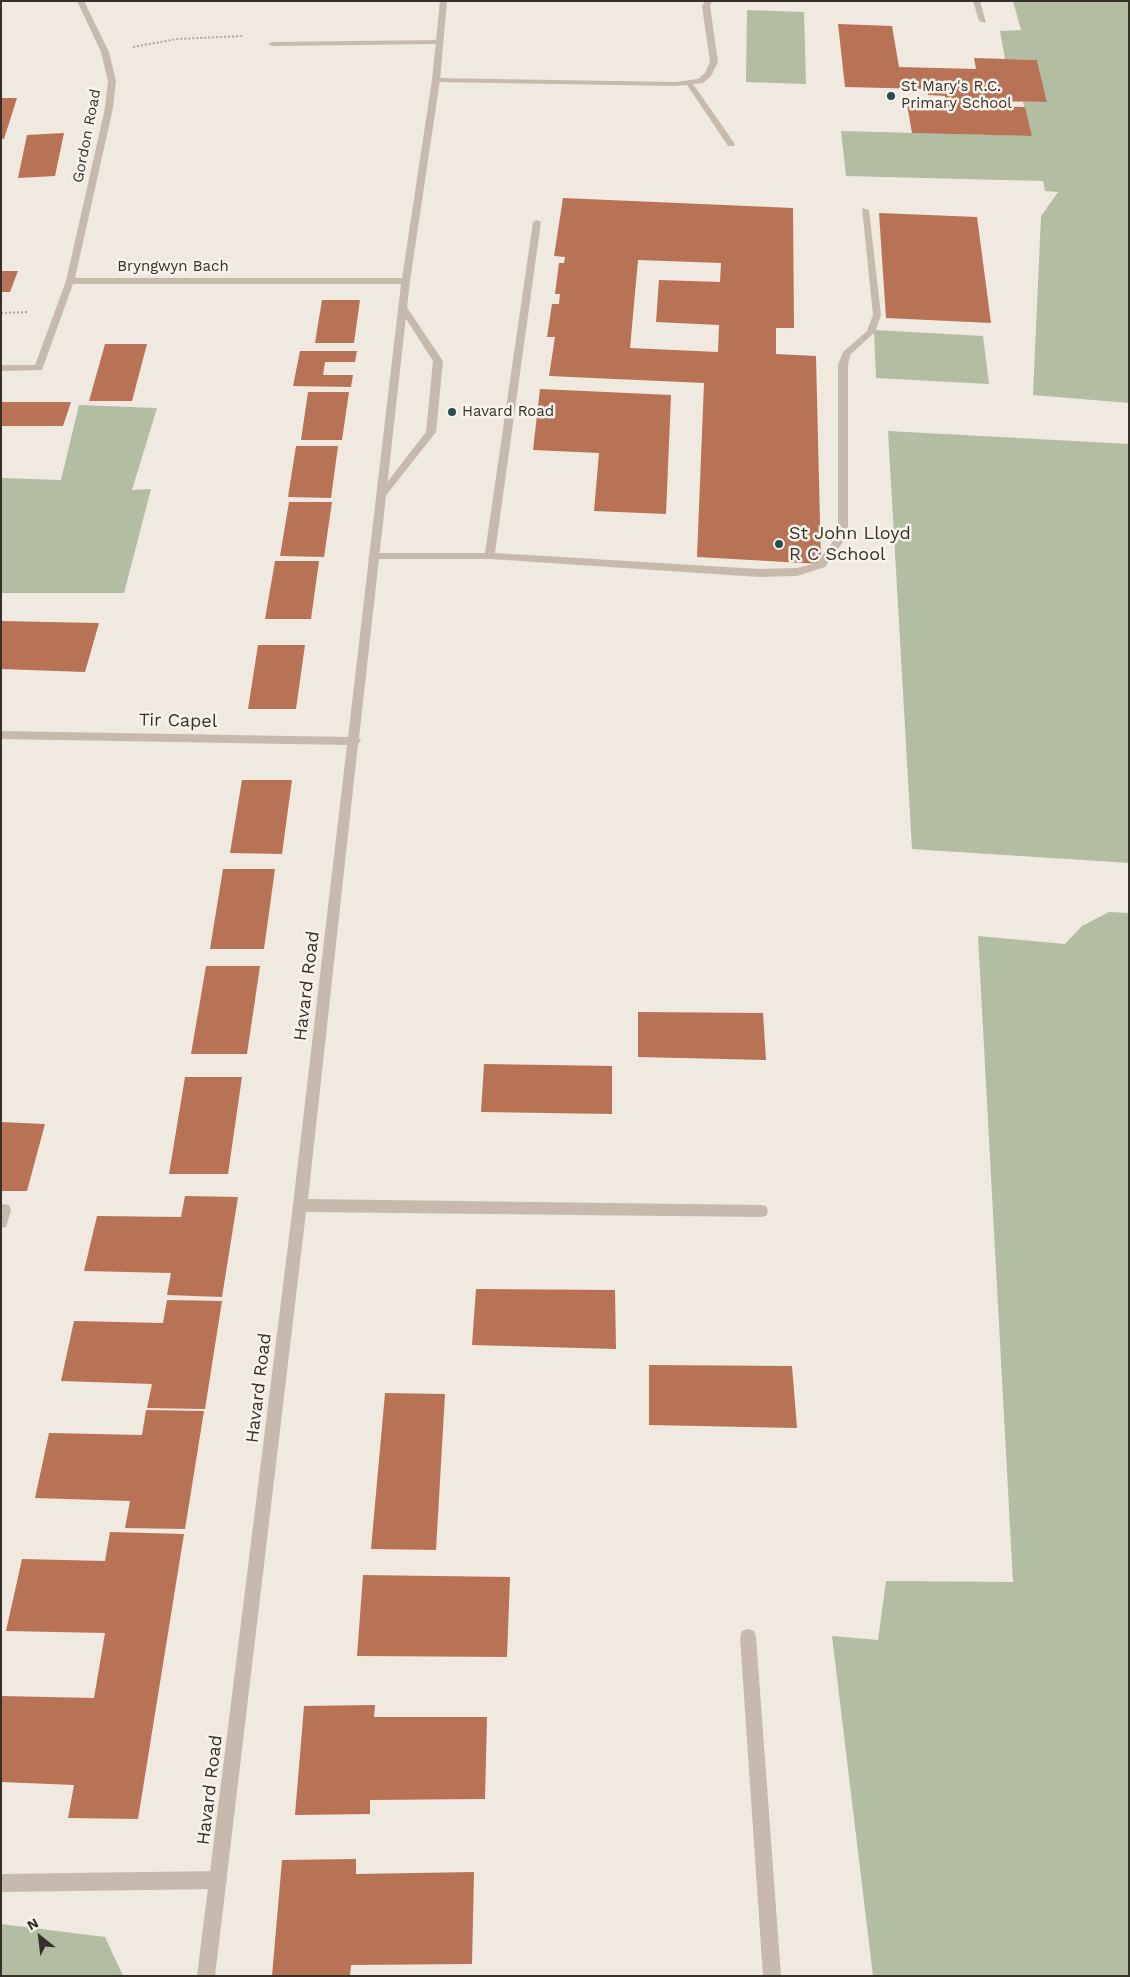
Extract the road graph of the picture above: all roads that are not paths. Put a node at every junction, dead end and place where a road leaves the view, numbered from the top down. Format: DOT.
graph roads {
  1 [pos="80,1"];
  2 [pos="444,1"];
  3 [pos="709,1"];
  4 [pos="976,1"];
  5 [pos="983,21"];
  6 [pos="440,42"];
  7 [pos="272,44"];
  8 [pos="436,80"];
  9 [pos="689,83"];
  10 [pos="731,144"];
  11 [pos="865,210"];
  12 [pos="537,222"];
  13 [pos="70,281"];
  14 [pos="406,281"];
  15 [pos="403,308"];
  16 [pos="1,368"];
  17 [pos="381,496"];
  18 [pos="490,556"];
  19 [pos="373,558"];
  20 [pos="1,736"];
  21 [pos="355,741"];
  22 [pos="300,1206"];
  23 [pos="761,1211"];
  24 [pos="748,1637"];
  25 [pos="218,1880"];
  26 [pos="1,1882"];
  27 [pos="206,1976"];
  28 [pos="772,1976"];
  1 -- 13 [label="street, Gordon Road"];
  2 -- 6 [label="street, Havard Road"];
  3 -- 9 [label="street"];
  4 -- 5 [label="street"];
  6 -- 7 [label="street"];
  6 -- 8 [label="street, Havard Road"];
  8 -- 9 [label="street"];
  8 -- 14 [label="street, Havard Road"];
  9 -- 10 [label="street"];
  11 -- 18 [label="street"];
  12 -- 18 [label="street"];
  13 -- 14 [label="street, Bryngwyn Bach"];
  13 -- 16 [label="street"];
  14 -- 15 [label="street, Havard Road"];
  15 -- 17 [label="street, Havard Road"];
  15 -- 17 [label="street"];
  17 -- 19 [label="street, Havard Road"];
  18 -- 19 [label="street"];
  19 -- 21 [label="street, Havard Road"];
  20 -- 21 [label="street, Tir Capel"];
  21 -- 22 [label="street, Havard Road"];
  22 -- 23 [label="street"];
  22 -- 25 [label="street, Havard Road"];
  24 -- 28 [label="street"];
  25 -- 26 [label="street"];
  25 -- 27 [label="street, Havard Road"];
}
